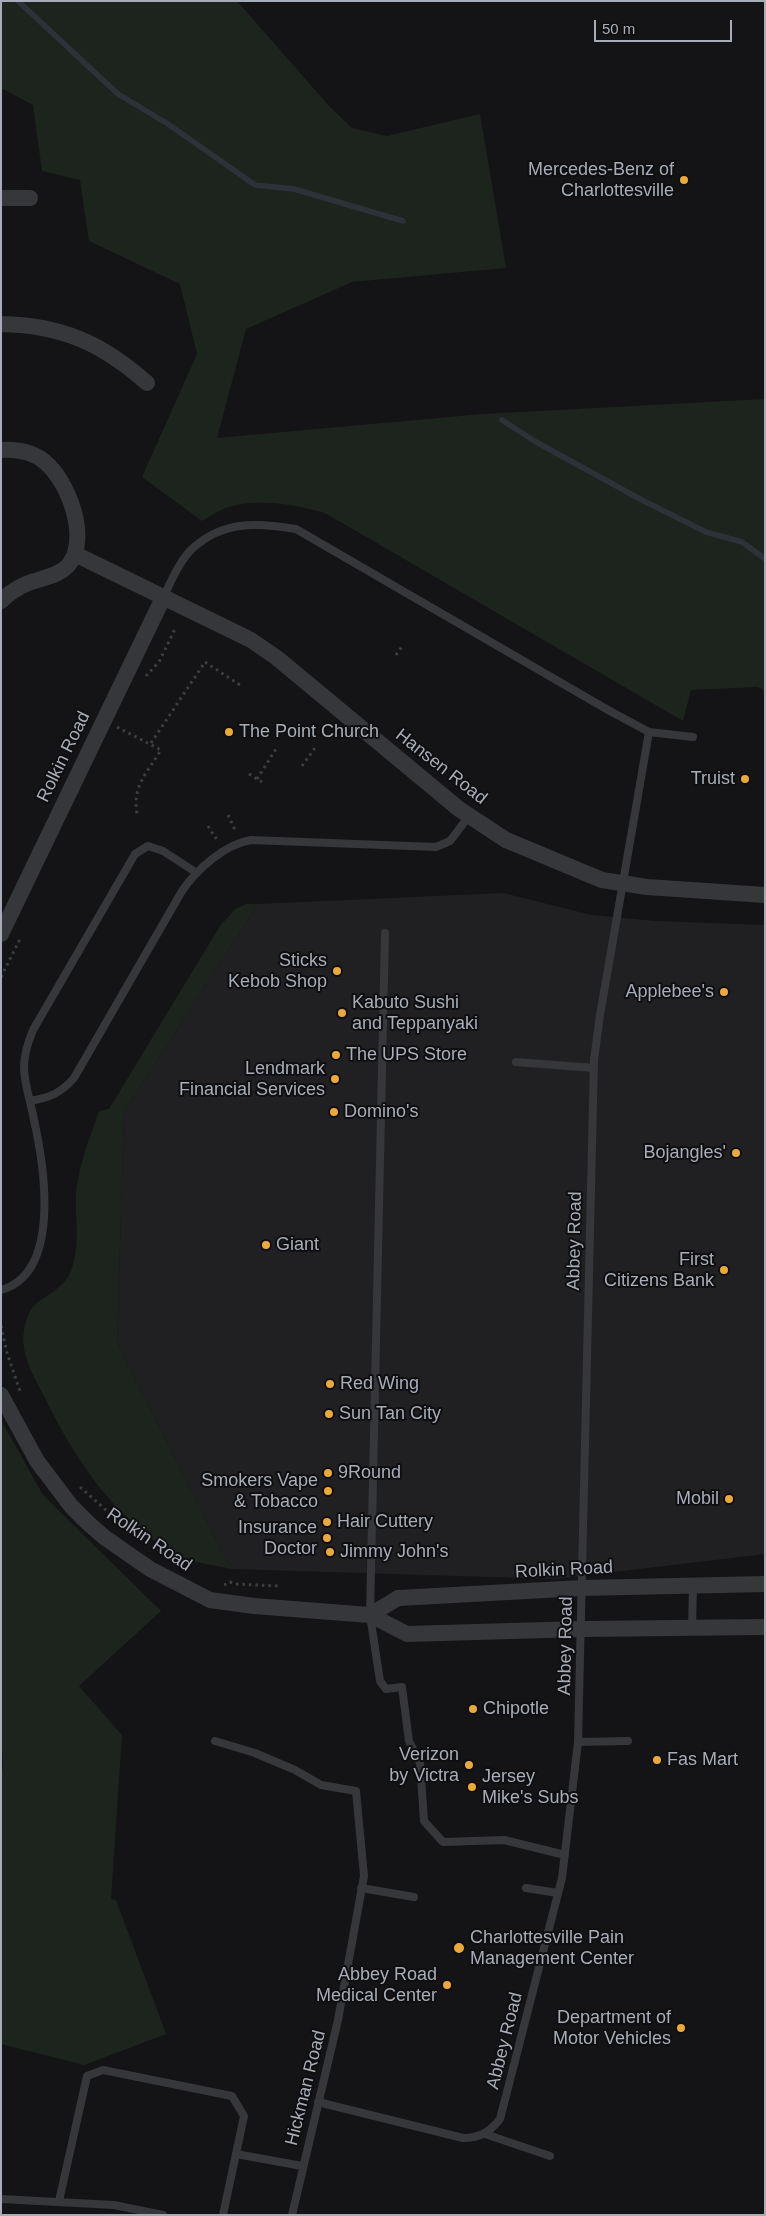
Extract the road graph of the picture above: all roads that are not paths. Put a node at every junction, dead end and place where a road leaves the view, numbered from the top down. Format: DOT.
graph roads {
  1 [pos="1,198"];
  2 [pos="30,198"];
  3 [pos="1,324"];
  4 [pos="147,383"];
  5 [pos="1,450"];
  6 [pos="75,554"];
  7 [pos="163,598"];
  8 [pos="1,601"];
  9 [pos="649,732"];
  10 [pos="693,737"];
  11 [pos="469,816"];
  12 [pos="197,873"];
  13 [pos="624,884"];
  14 [pos="763,896"];
  15 [pos="385,933"];
  16 [pos="1,934"];
  17 [pos="516,1062"];
  18 [pos="594,1068"];
  19 [pos="30,1101"];
  20 [pos="1,1290"];
  21 [pos="1,1395"];
  22 [pos="765,1584"];
  23 [pos="693,1585"];
  24 [pos="582,1588"];
  25 [pos="370,1615"];
  26 [pos="765,1627"];
  27 [pos="692,1628"];
  28 [pos="581,1629"];
  29 [pos="216,1741"];
  30 [pos="628,1741"];
  31 [pos="578,1742"];
  32 [pos="565,1855"];
  33 [pos="361,1888"];
  34 [pos="526,1888"];
  35 [pos="558,1893"];
  36 [pos="414,1897"];
  37 [pos="318,2102"];
  38 [pos="485,2134"];
  39 [pos="236,2154"];
  40 [pos="550,2156"];
  41 [pos="302,2166"];
  42 [pos="1,2199"];
  43 [pos="59,2201"];
  44 [pos="163,2215"];
  45 [pos="223,2215"];
  46 [pos="292,2215"];
  1 -- 2 [label="street"];
  3 -- 4 [label="street"];
  5 -- 6 [label="street"];
  6 -- 7 [label="street, Hansen Road"];
  6 -- 8 [label="street"];
  7 -- 9 [label="lane"];
  7 -- 11 [label="street, Hansen Road"];
  7 -- 16 [label="street, Rolkin Road"];
  9 -- 10 [label="lane"];
  9 -- 13 [label="lane, Abbey Road"];
  11 -- 12 [label="lane"];
  11 -- 13 [label="street, Hansen Road"];
  12 -- 19 [label="lane"];
  12 -- 19 [label="lane"];
  13 -- 14 [label="street, Hansen Road"];
  13 -- 18 [label="lane, Abbey Road"];
  15 -- 25 [label="lane"];
  17 -- 18 [label="lane"];
  18 -- 24 [label="lane, Abbey Road"];
  19 -- 20 [label="lane"];
  21 -- 25 [label="street, Rolkin Road"];
  22 -- 23 [label="street, Rolkin Road"];
  23 -- 24 [label="street, Rolkin Road"];
  23 -- 27 [label="lane"];
  24 -- 25 [label="street, Rolkin Road"];
  24 -- 28 [label="lane, Abbey Road"];
  25 -- 28 [label="street, Rolkin Road"];
  25 -- 32 [label="lane"];
  26 -- 27 [label="street, Rolkin Road"];
  27 -- 28 [label="street, Rolkin Road"];
  28 -- 31 [label="lane, Abbey Road"];
  29 -- 33 [label="lane, Hickman Road"];
  30 -- 31 [label="lane"];
  31 -- 32 [label="lane, Abbey Road"];
  32 -- 35 [label="lane, Abbey Road"];
  33 -- 36 [label="lane"];
  33 -- 37 [label="lane, Hickman Road"];
  34 -- 35 [label="lane"];
  35 -- 38 [label="lane, Abbey Road"];
  37 -- 38 [label="lane"];
  37 -- 41 [label="lane, Hickman Road"];
  38 -- 40 [label="lane"];
  39 -- 41 [label="lane"];
  39 -- 43 [label="lane"];
  39 -- 45 [label="lane"];
  41 -- 46 [label="lane, Hickman Road"];
  42 -- 43 [label="lane"];
  43 -- 44 [label="lane"];
}
